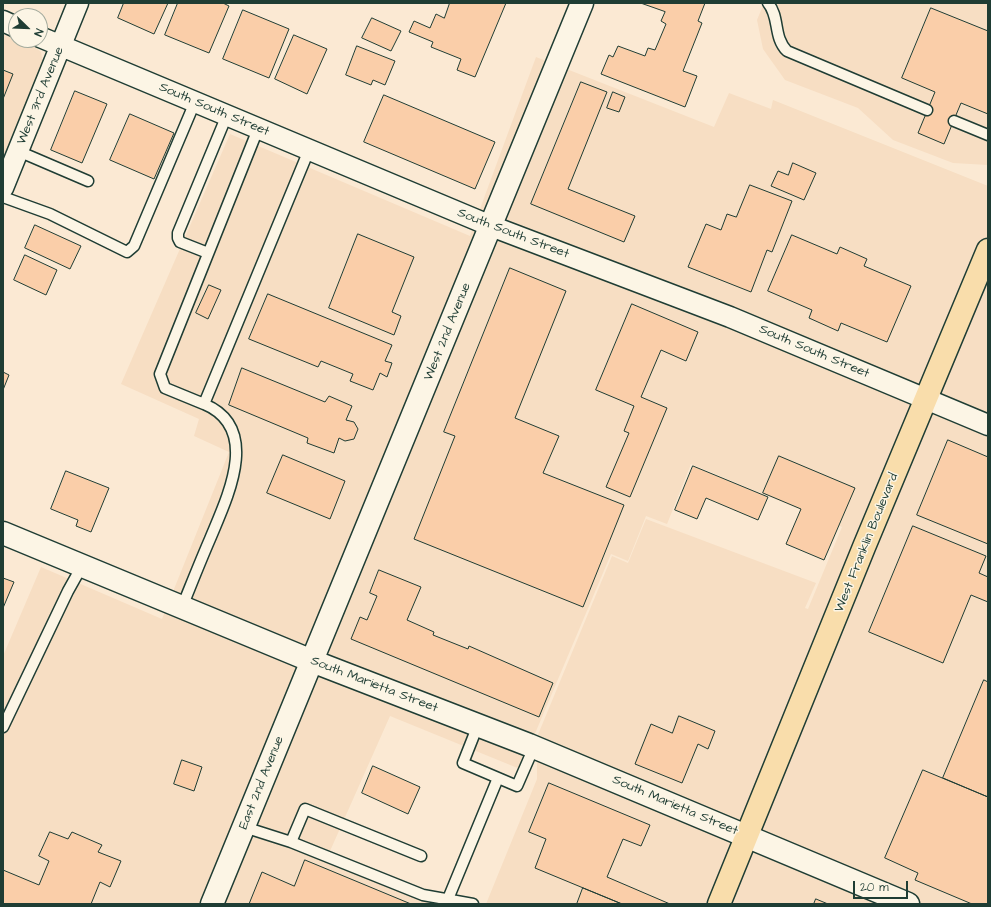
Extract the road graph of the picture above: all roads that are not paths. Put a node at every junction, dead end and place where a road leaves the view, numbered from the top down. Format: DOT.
graph roads {
  1 [pos="78,3"];
  2 [pos="578,4"];
  3 [pos="770,4"];
  4 [pos="48,40"];
  5 [pos="61,46"];
  6 [pos="195,102"];
  7 [pos="927,110"];
  8 [pos="227,115"];
  9 [pos="954,121"];
  10 [pos="258,128"];
  11 [pos="988,135"];
  12 [pos="309,150"];
  13 [pos="18,151"];
  14 [pos="88,181"];
  15 [pos="4,188"];
  16 [pos="491,226"];
  17 [pos="988,250"];
  18 [pos="208,253"];
  19 [pos="926,400"];
  20 [pos="204,404"];
  21 [pos="988,425"];
  22 [pos="3,533"];
  23 [pos="82,566"];
  24 [pos="182,607"];
  25 [pos="312,661"];
  26 [pos="478,725"];
  27 [pos="3,727"];
  28 [pos="534,747"];
  29 [pos="498,778"];
  30 [pos="244,826"];
  31 [pos="746,836"];
  32 [pos="291,842"];
  33 [pos="421,856"];
  34 [pos="448,899"];
  35 [pos="212,904"];
  36 [pos="473,904"];
  37 [pos="719,904"];
  38 [pos="908,904"];
  1 -- 5 [label="street, West 3rd Avenue"];
  2 -- 16 [label="main road, West 2nd Avenue"];
  3 -- 7 [label="lane"];
  4 -- 5 [label="street, South South Street"];
  5 -- 6 [label="street, South South Street"];
  5 -- 13 [label="street, West 3rd Avenue"];
  6 -- 8 [label="street, South South Street"];
  6 -- 15 [label="lane"];
  8 -- 10 [label="street, South South Street"];
  8 -- 18 [label="lane"];
  9 -- 11 [label="lane"];
  10 -- 12 [label="street, South South Street"];
  10 -- 18 [label="lane"];
  12 -- 16 [label="street, South South Street"];
  12 -- 20 [label="lane"];
  13 -- 14 [label="lane"];
  13 -- 15 [label="street, West 3rd Avenue"];
  16 -- 19 [label="street, South South Street"];
  16 -- 25 [label="main road, West 2nd Avenue"];
  17 -- 19 [label="main road, West Franklin Boulevard"];
  18 -- 20 [label="lane"];
  19 -- 21 [label="street, South South Street"];
  19 -- 31 [label="main road, West Franklin Boulevard"];
  20 -- 24 [label="lane"];
  22 -- 23 [label="main road, South Marietta Street"];
  23 -- 24 [label="main road, South Marietta Street"];
  23 -- 27 [label="lane"];
  24 -- 25 [label="main road, South Marietta Street"];
  25 -- 26 [label="main road, South Marietta Street"];
  25 -- 30 [label="main road, East 2nd Avenue"];
  26 -- 28 [label="main road, South Marietta Street"];
  26 -- 29 [label="lane"];
  28 -- 29 [label="lane"];
  28 -- 31 [label="main road, South Marietta Street"];
  29 -- 34 [label="lane"];
  30 -- 32 [label="lane"];
  30 -- 35 [label="main road, East 2nd Avenue"];
  31 -- 37 [label="main road, West Franklin Boulevard"];
  31 -- 38 [label="main road, South Marietta Street"];
  32 -- 33 [label="lane"];
  32 -- 34 [label="lane"];
  34 -- 36 [label="lane"];
}
